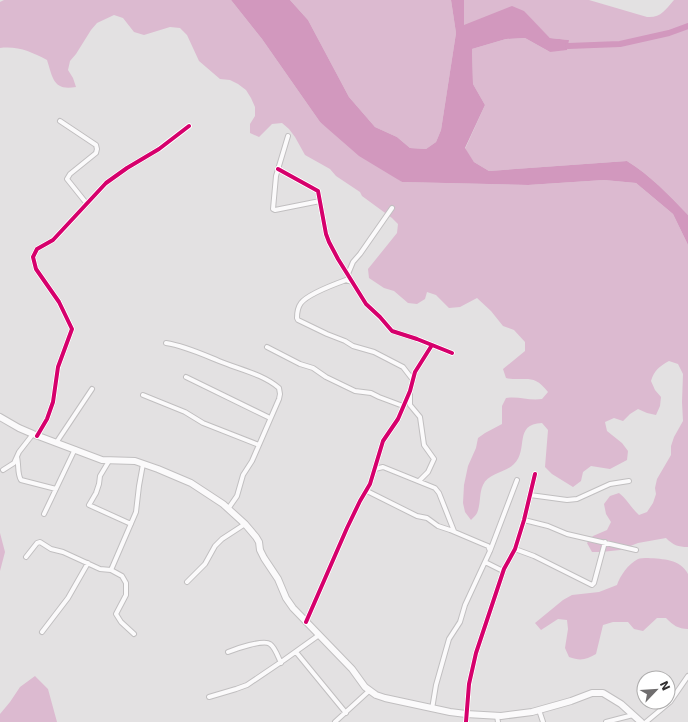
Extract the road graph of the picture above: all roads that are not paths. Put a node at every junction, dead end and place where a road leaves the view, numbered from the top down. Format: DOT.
graph roads {
  1 [pos="60,121"];
  2 [pos="190,126"];
  3 [pos="288,136"];
  4 [pos="278,169"];
  5 [pos="320,201"];
  6 [pos="87,204"];
  7 [pos="392,208"];
  8 [pos="348,274"];
  9 [pos="353,282"];
  10 [pos="166,343"];
  11 [pos="432,345"];
  12 [pos="266,347"];
  13 [pos="452,354"];
  14 [pos="186,377"];
  15 [pos="413,380"];
  16 [pos="92,389"];
  17 [pos="410,391"];
  18 [pos="143,394"];
  19 [pos="403,406"];
  20 [pos="0,416"];
  21 [pos="270,418"];
  22 [pos="35,435"];
  23 [pos="56,443"];
  24 [pos="259,445"];
  25 [pos="75,449"];
  26 [pos="17,457"];
  27 [pos="109,461"];
  28 [pos="143,464"];
  29 [pos="375,469"];
  30 [pos="3,470"];
  31 [pos="535,474"];
  32 [pos="517,480"];
  33 [pos="419,481"];
  34 [pos="629,481"];
  35 [pos="56,489"];
  36 [pos="366,491"];
  37 [pos="530,495"];
  38 [pos="228,509"];
  39 [pos="44,514"];
  40 [pos="524,520"];
  41 [pos="131,524"];
  42 [pos="245,524"];
  43 [pos="454,532"];
  44 [pos="605,542"];
  45 [pos="515,549"];
  46 [pos="636,550"];
  47 [pos="490,551"];
  48 [pos="26,557"];
  49 [pos="485,562"];
  50 [pos="88,563"];
  51 [pos="504,568"];
  52 [pos="111,570"];
  53 [pos="187,582"];
  54 [pos="306,622"];
  55 [pos="42,632"];
  56 [pos="134,634"];
  57 [pos="319,635"];
  58 [pos="228,652"];
  59 [pos="296,652"];
  60 [pos="281,663"];
  61 [pos="688,676"];
  62 [pos="370,690"];
  63 [pos="209,697"];
  64 [pos="432,709"];
  65 [pos="539,710"];
  66 [pos="346,713"];
  67 [pos="466,714"];
  68 [pos="634,715"];
  69 [pos="497,719"];
  70 [pos="335,722"];
  71 [pos="466,722"];
  72 [pos="543,722"];
  73 [pos="606,722"];
  74 [pos="641,722"];
  75 [pos="646,722"];
  1 -- 6 [label="street"];
  2 -- 6 [label="street"];
  3 -- 4 [label="street"];
  4 -- 5 [label="street"];
  4 -- 5 [label="street"];
  5 -- 8 [label="street"];
  6 -- 22 [label="street"];
  7 -- 8 [label="street"];
  8 -- 9 [label="street"];
  9 -- 11 [label="street"];
  9 -- 15 [label="street"];
  10 -- 21 [label="street"];
  11 -- 13 [label="street"];
  11 -- 15 [label="street"];
  12 -- 19 [label="street"];
  14 -- 21 [label="street"];
  15 -- 17 [label="street"];
  16 -- 23 [label="street"];
  17 -- 19 [label="street"];
  17 -- 33 [label="street"];
  18 -- 24 [label="street"];
  19 -- 29 [label="street"];
  20 -- 22 [label="main road"];
  21 -- 24 [label="street"];
  22 -- 23 [label="main road"];
  22 -- 26 [label="street"];
  23 -- 25 [label="main road"];
  24 -- 38 [label="street"];
  25 -- 27 [label="main road"];
  25 -- 35 [label="street"];
  26 -- 30 [label="street"];
  26 -- 35 [label="street"];
  27 -- 28 [label="main road"];
  27 -- 41 [label="street"];
  28 -- 38 [label="main road"];
  28 -- 41 [label="street"];
  29 -- 33 [label="street"];
  29 -- 36 [label="street"];
  31 -- 37 [label="street"];
  32 -- 47 [label="street"];
  33 -- 43 [label="street"];
  34 -- 37 [label="street"];
  35 -- 39 [label="street"];
  36 -- 43 [label="street"];
  36 -- 54 [label="street"];
  37 -- 40 [label="street"];
  38 -- 42 [label="main road"];
  40 -- 44 [label="street"];
  40 -- 45 [label="street"];
  41 -- 52 [label="street"];
  42 -- 53 [label="street"];
  42 -- 54 [label="main road"];
  43 -- 47 [label="street"];
  44 -- 45 [label="street"];
  44 -- 46 [label="street"];
  45 -- 51 [label="street"];
  47 -- 49 [label="street"];
  48 -- 50 [label="street"];
  49 -- 51 [label="street"];
  49 -- 64 [label="street"];
  50 -- 52 [label="street"];
  50 -- 55 [label="street"];
  51 -- 67 [label="street"];
  52 -- 56 [label="street"];
  54 -- 57 [label="main road"];
  57 -- 59 [label="street"];
  57 -- 62 [label="main road"];
  58 -- 60 [label="street"];
  59 -- 60 [label="street"];
  59 -- 66 [label="street"];
  60 -- 63 [label="street"];
  61 -- 75 [label="street"];
  62 -- 64 [label="main road"];
  62 -- 66 [label="street"];
  64 -- 67 [label="main road"];
  65 -- 68 [label="main road"];
  65 -- 69 [label="main road"];
  65 -- 72 [label="street"];
  66 -- 70 [label="street"];
  67 -- 69 [label="main road"];
  67 -- 71 [label="street"];
  68 -- 73 [label="street"];
  68 -- 74 [label="main road"];
}
